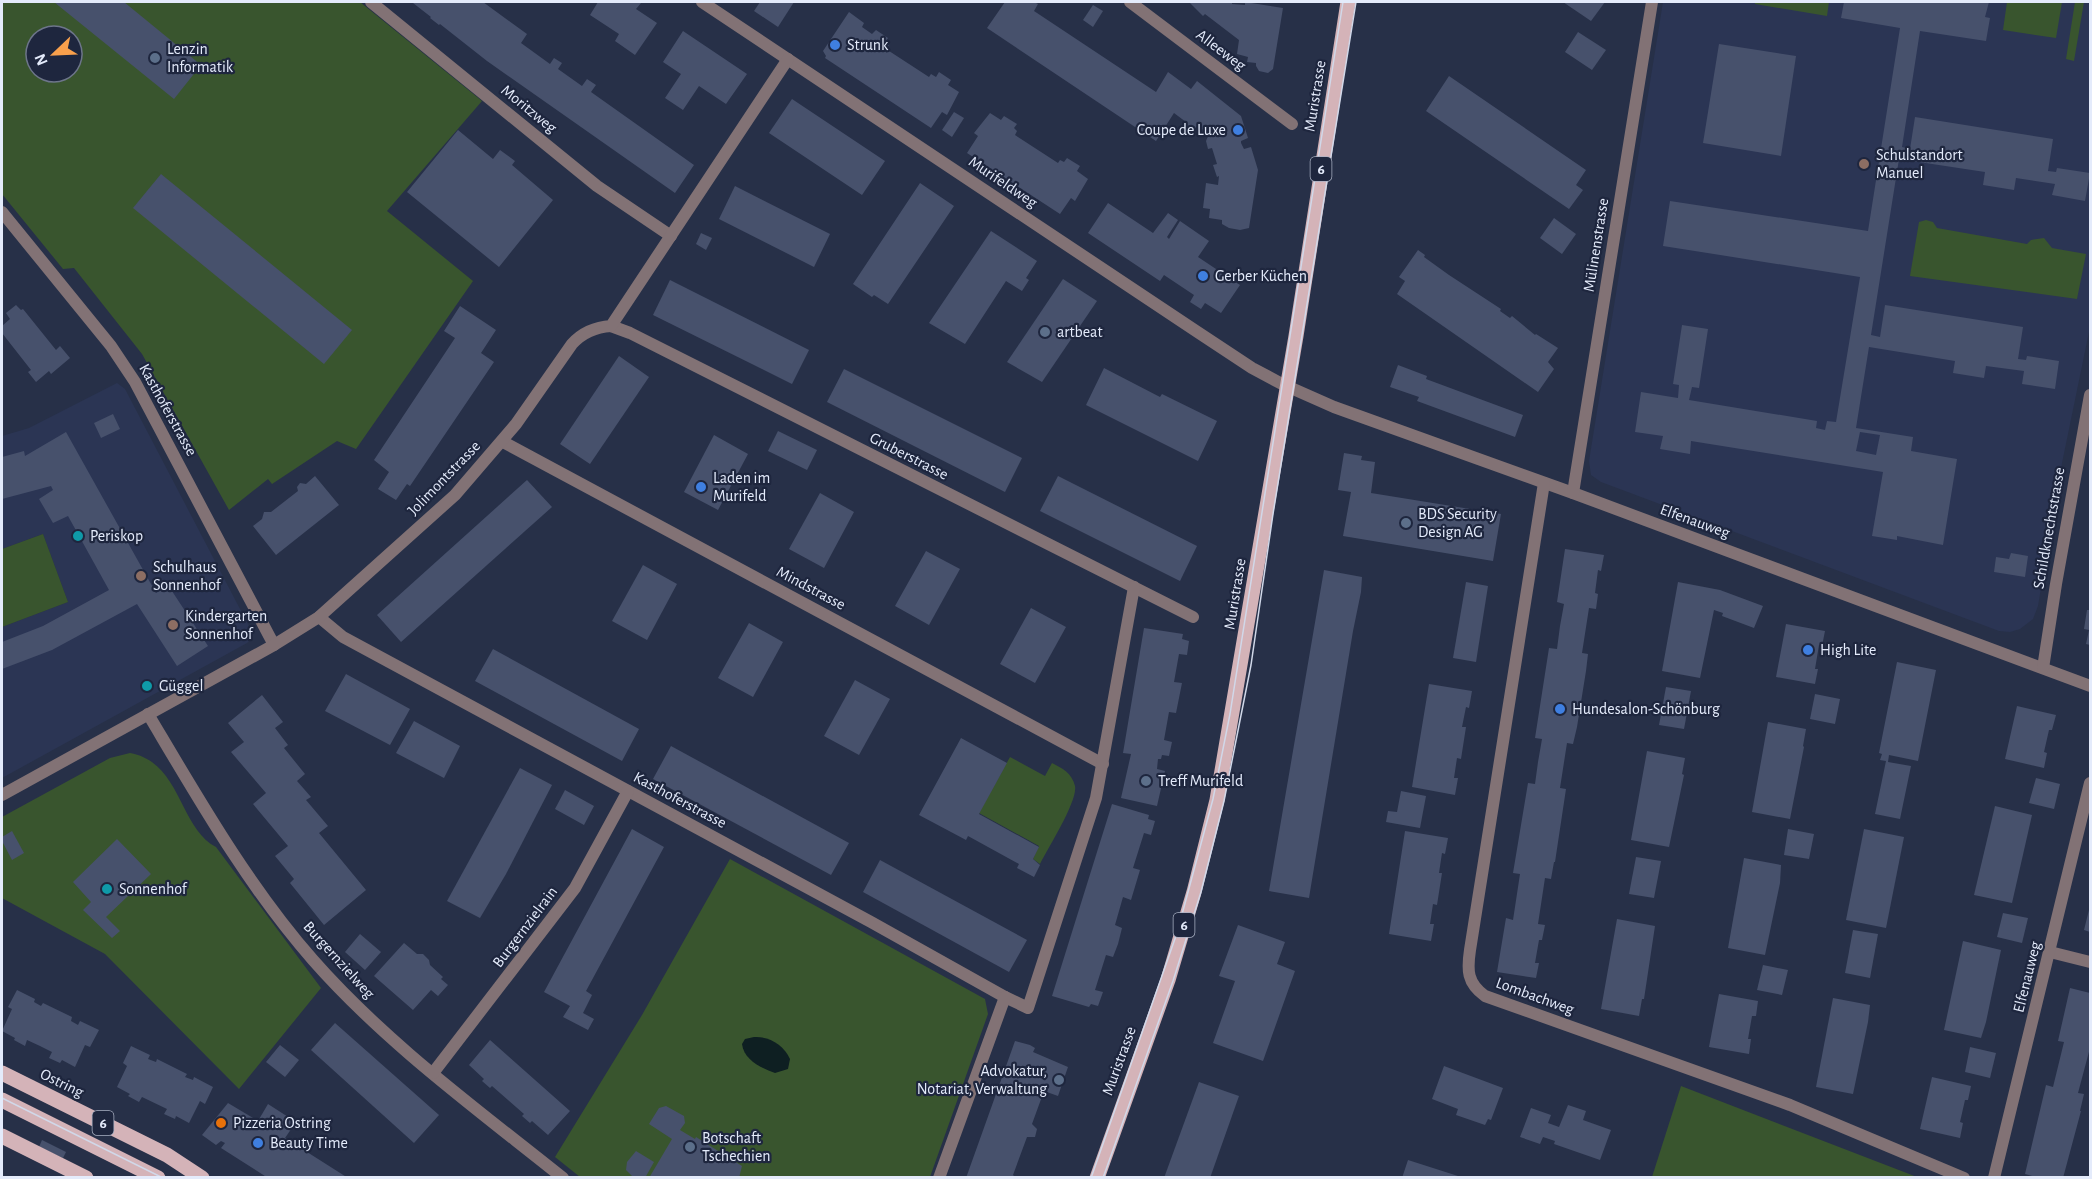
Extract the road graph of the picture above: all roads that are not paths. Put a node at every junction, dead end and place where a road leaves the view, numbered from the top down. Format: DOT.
graph roads {
  1 [pos="371,2"];
  2 [pos="702,2"];
  3 [pos="1130,2"];
  4 [pos="1348,2"];
  5 [pos="1652,2"];
  6 [pos="788,59"];
  7 [pos="1292,124"];
  8 [pos="2,212"];
  9 [pos="671,236"];
  10 [pos="611,326"];
  11 [pos="1287,387"];
  12 [pos="2090,401"];
  13 [pos="503,442"];
  14 [pos="1544,483"];
  15 [pos="1573,493"];
  16 [pos="1134,587"];
  17 [pos="320,617"];
  18 [pos="1192,617"];
  19 [pos="274,645"];
  20 [pos="2043,668"];
  21 [pos="2091,686"];
  22 [pos="148,714"];
  23 [pos="1103,764"];
  24 [pos="2091,783"];
  25 [pos="628,791"];
  26 [pos="2,795"];
  27 [pos="2050,952"];
  28 [pos="2091,962"];
  29 [pos="1005,997"];
  30 [pos="2,1073"];
  31 [pos="433,1073"];
  32 [pos="2,1100"];
  33 [pos="2,1136"];
  34 [pos="86,1178"];
  35 [pos="158,1178"];
  36 [pos="202,1178"];
  37 [pos="563,1178"];
  38 [pos="939,1178"];
  39 [pos="1097,1178"];
  40 [pos="1964,1178"];
  41 [pos="1994,1178"];
  1 -- 9 [label="street, Moritzweg"];
  2 -- 6 [label="street, Murifeldweg"];
  3 -- 7 [label="street, Alleeweg"];
  4 -- 11 [label="main road, Muristrasse / 6"];
  5 -- 15 [label="street, Mülinenstrasse"];
  6 -- 9 [label="street"];
  6 -- 11 [label="street, Murifeldweg"];
  8 -- 19 [label="street, Kasthoferstrasse"];
  9 -- 10 [label="street"];
  10 -- 13 [label="street, Jolimontstrasse"];
  10 -- 16 [label="street, Gruberstrasse"];
  11 -- 14 [label="street, Elfenauweg"];
  11 -- 39 [label="main road, Muristrasse / 6"];
  12 -- 20 [label="street, Schildknechtstrasse"];
  13 -- 17 [label="street, Jolimontstrasse"];
  13 -- 23 [label="street, Mindstrasse"];
  14 -- 15 [label="street, Elfenauweg"];
  14 -- 40 [label="street, Lombachweg"];
  15 -- 20 [label="street, Elfenauweg"];
  16 -- 18 [label="street, Gruberstrasse"];
  16 -- 23 [label="street"];
  17 -- 19 [label="street, Jolimontstrasse"];
  17 -- 25 [label="street, Kasthoferstrasse"];
  19 -- 22 [label="street, Jolimontstrasse"];
  20 -- 21 [label="street, Elfenauweg"];
  22 -- 26 [label="street, Jolimontstrasse"];
  22 -- 31 [label="street, Burgernzielweg"];
  23 -- 29 [label="street, Kasthoferstrasse"];
  24 -- 27 [label="street, Elfenauweg"];
  25 -- 29 [label="street, Kasthoferstrasse"];
  25 -- 31 [label="street, Burgernzielrain"];
  27 -- 28 [label="street"];
  27 -- 41 [label="street, Elfenauweg"];
  29 -- 38 [label="street"];
  30 -- 36 [label="main road, Ostring / 6"];
  31 -- 37 [label="street, Burgernzielweg"];
  32 -- 35 [label="main road, 6"];
  33 -- 34 [label="main road"];
}
